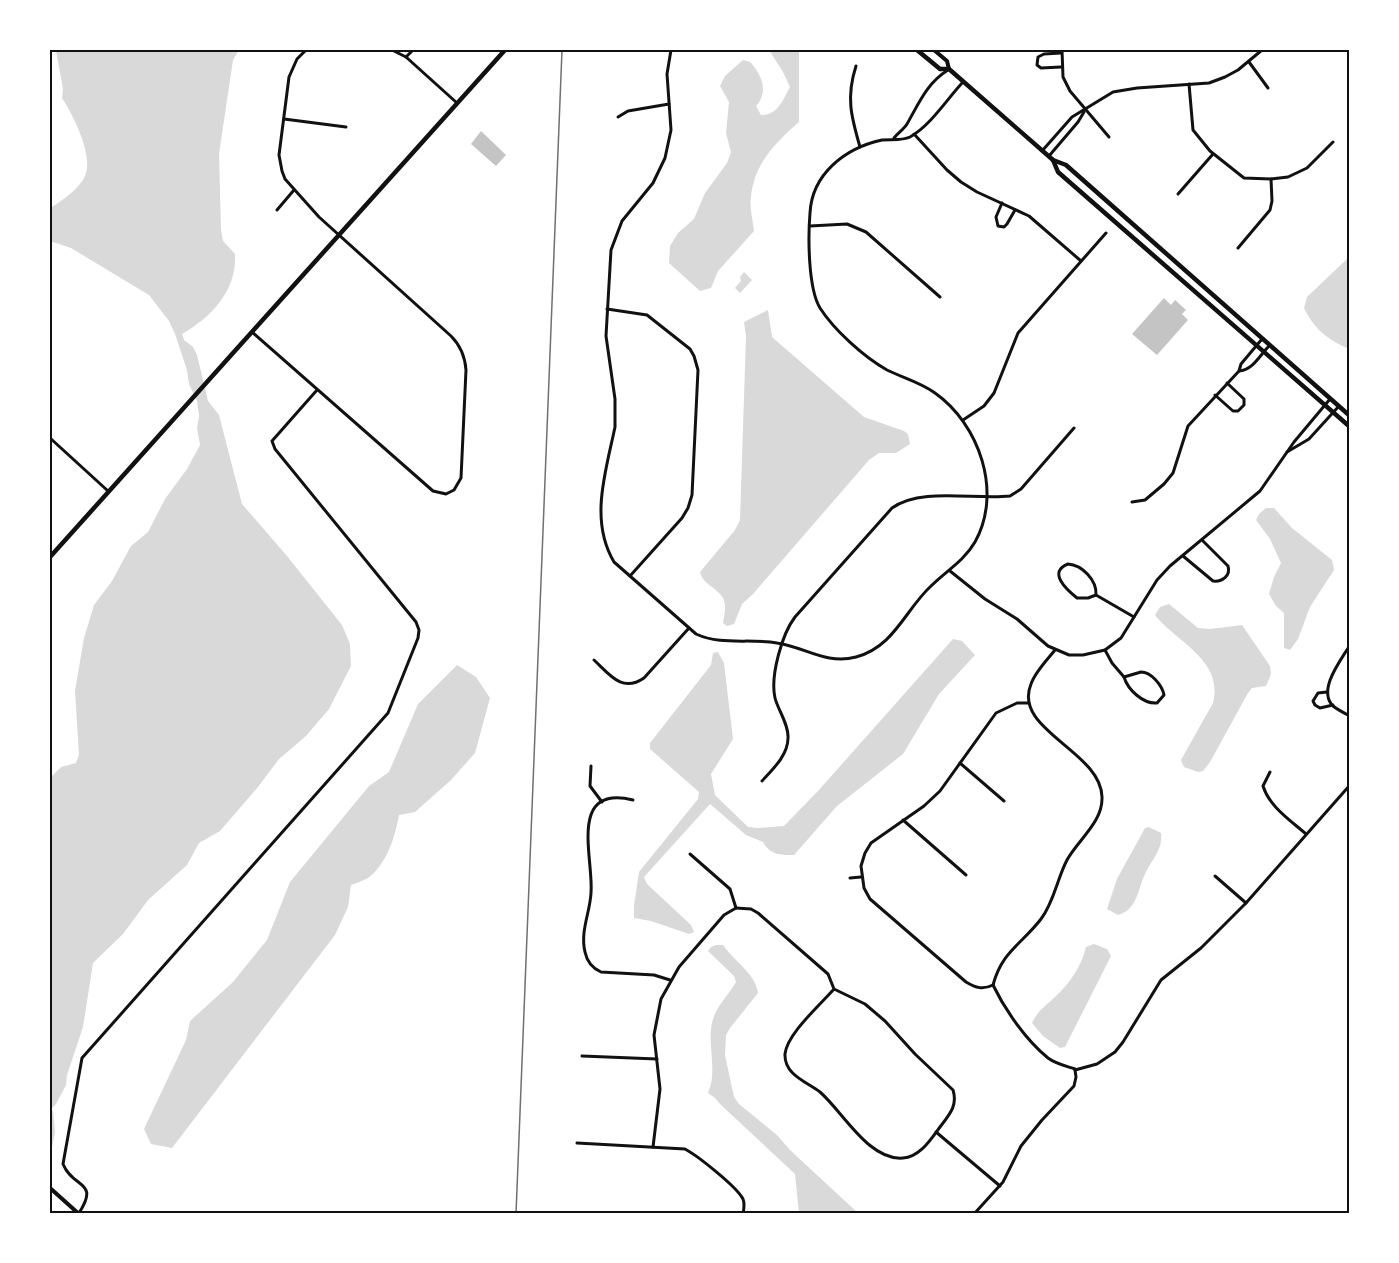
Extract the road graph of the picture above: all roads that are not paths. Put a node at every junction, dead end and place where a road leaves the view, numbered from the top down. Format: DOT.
graph roads {
  1 [pos="306,50"];
  2 [pos="392,50"];
  3 [pos="413,50"];
  4 [pos="505,50"];
  5 [pos="671,50"];
  6 [pos="918,50"];
  7 [pos="934,50"];
  8 [pos="1262,50"];
  9 [pos="1061,51"];
  10 [pos="406,57"];
  11 [pos="1249,62"];
  12 [pos="856,66"];
  13 [pos="1061,67"];
  14 [pos="949,69"];
  15 [pos="963,81"];
  16 [pos="1189,84"];
  17 [pos="1268,88"];
  18 [pos="456,103"];
  19 [pos="669,104"];
  20 [pos="1084,110"];
  21 [pos="618,117"];
  22 [pos="284,119"];
  23 [pos="346,127"];
  24 [pos="914,134"];
  25 [pos="1109,137"];
  26 [pos="894,138"];
  27 [pos="1333,142"];
  28 [pos="860,147"];
  29 [pos="1042,151"];
  30 [pos="1213,154"];
  31 [pos="1051,159"];
  32 [pos="1271,180"];
  33 [pos="294,190"];
  34 [pos="1178,194"];
  35 [pos="1002,203"];
  36 [pos="1016,209"];
  37 [pos="277,210"];
  38 [pos="810,226"];
  39 [pos="1106,233"];
  40 [pos="339,235"];
  41 [pos="1238,248"];
  42 [pos="1162,250"];
  43 [pos="1155,257"];
  44 [pos="1081,261"];
  45 [pos="940,297"];
  46 [pos="607,309"];
  47 [pos="251,332"];
  48 [pos="1262,339"];
  49 [pos="1256,345"];
  50 [pos="1269,346"];
  51 [pos="1264,352"];
  52 [pos="1239,371"];
  53 [pos="1227,383"];
  54 [pos="317,390"];
  55 [pos="1215,395"];
  56 [pos="1330,399"];
  57 [pos="1324,405"];
  58 [pos="1339,406"];
  59 [pos="1333,413"];
  60 [pos="1350,416"];
  61 [pos="963,420"];
  62 [pos="1350,427"];
  63 [pos="1074,428"];
  64 [pos="50,438"];
  65 [pos="1286,453"];
  66 [pos="108,491"];
  67 [pos="987,496"];
  68 [pos="1132,502"];
  69 [pos="1202,540"];
  70 [pos="1183,556"];
  71 [pos="50,557"];
  72 [pos="950,571"];
  73 [pos="630,576"];
  74 [pos="1096,595"];
  75 [pos="1134,617"];
  76 [pos="689,628"];
  77 [pos="782,644"];
  78 [pos="1350,645"];
  79 [pos="1055,650"];
  80 [pos="1105,650"];
  81 [pos="594,660"];
  82 [pos="1124,677"];
  83 [pos="1327,692"];
  84 [pos="1028,703"];
  85 [pos="1333,705"];
  86 [pos="1350,716"];
  87 [pos="960,763"];
  88 [pos="591,766"];
  89 [pos="1270,772"];
  90 [pos="762,781"];
  91 [pos="1350,785"];
  92 [pos="633,800"];
  93 [pos="1004,801"];
  94 [pos="602,802"];
  95 [pos="903,820"];
  96 [pos="1306,834"];
  97 [pos="690,854"];
  98 [pos="966,875"];
  99 [pos="1215,876"];
  100 [pos="861,877"];
  101 [pos="850,878"];
  102 [pos="1246,903"];
  103 [pos="736,908"];
  104 [pos="670,980"];
  105 [pos="993,985"];
  106 [pos="834,989"];
  107 [pos="582,1056"];
  108 [pos="657,1059"];
  109 [pos="1075,1070"];
  110 [pos="936,1132"];
  111 [pos="577,1143"];
  112 [pos="653,1147"];
  113 [pos="1000,1186"];
  114 [pos="50,1189"];
  115 [pos="79,1213"];
  116 [pos="974,1213"];
  117 [pos="743,1214"];
  1 -- 22 [label="street"];
  2 -- 10 [label="street"];
  3 -- 10 [label="street"];
  4 -- 18 [label="main road"];
  5 -- 19 [label="street"];
  6 -- 14 [label="main road"];
  7 -- 14 [label="street"];
  8 -- 11 [label="street"];
  9 -- 13 [label="street"];
  9 -- 13 [label="street"];
  10 -- 18 [label="street"];
  11 -- 16 [label="street"];
  11 -- 17 [label="street"];
  12 -- 28 [label="street"];
  13 -- 20 [label="street"];
  14 -- 15 [label="main road"];
  14 -- 26 [label="street"];
  15 -- 24 [label="street"];
  15 -- 29 [label="main road"];
  16 -- 20 [label="street"];
  16 -- 30 [label="street"];
  18 -- 40 [label="main road"];
  19 -- 21 [label="street"];
  19 -- 46 [label="street"];
  20 -- 25 [label="street"];
  20 -- 29 [label="street"];
  20 -- 31 [label="street"];
  22 -- 23 [label="street"];
  22 -- 33 [label="street"];
  24 -- 26 [label="street"];
  24 -- 35 [label="street"];
  26 -- 28 [label="street"];
  27 -- 32 [label="street"];
  28 -- 38 [label="street"];
  29 -- 31 [label="main road"];
  30 -- 32 [label="street"];
  30 -- 34 [label="street"];
  31 -- 42 [label="main road"];
  31 -- 43 [label="main road"];
  32 -- 41 [label="street"];
  33 -- 37 [label="street"];
  33 -- 40 [label="street"];
  35 -- 36 [label="street"];
  35 -- 36 [label="street"];
  36 -- 44 [label="street"];
  38 -- 45 [label="street"];
  38 -- 61 [label="street"];
  39 -- 44 [label="street"];
  40 -- 47 [label="main road"];
  40 -- 54 [label="street"];
  42 -- 43 [label="street"];
  42 -- 48 [label="main road"];
  43 -- 49 [label="main road"];
  44 -- 61 [label="street"];
  46 -- 73 [label="street"];
  46 -- 73 [label="street"];
  47 -- 54 [label="street"];
  47 -- 66 [label="main road"];
  48 -- 49 [label="street"];
  48 -- 50 [label="main road"];
  49 -- 51 [label="main road"];
  49 -- 52 [label="street"];
  50 -- 51 [label="street"];
  50 -- 56 [label="main road"];
  51 -- 52 [label="street"];
  51 -- 57 [label="main road"];
  52 -- 53 [label="street"];
  53 -- 55 [label="street"];
  53 -- 55 [label="street"];
  54 -- 115 [label="street"];
  55 -- 68 [label="street"];
  56 -- 57 [label="street"];
  56 -- 58 [label="main road"];
  57 -- 59 [label="main road"];
  57 -- 65 [label="street"];
  58 -- 59 [label="street"];
  58 -- 60 [label="main road"];
  59 -- 62 [label="main road"];
  59 -- 65 [label="street"];
  61 -- 67 [label="street"];
  63 -- 67 [label="street"];
  64 -- 66 [label="street"];
  65 -- 69 [label="street"];
  66 -- 71 [label="main road"];
  67 -- 72 [label="street"];
  67 -- 77 [label="street"];
  69 -- 70 [label="street"];
  69 -- 70 [label="street"];
  70 -- 75 [label="street"];
  72 -- 77 [label="street"];
  72 -- 79 [label="street"];
  73 -- 76 [label="street"];
  74 -- 74 [label="street"];
  74 -- 75 [label="street"];
  75 -- 80 [label="street"];
  76 -- 77 [label="street"];
  76 -- 81 [label="street"];
  77 -- 90 [label="street"];
  78 -- 83 [label="street"];
  79 -- 80 [label="street"];
  79 -- 84 [label="street"];
  80 -- 82 [label="street"];
  82 -- 82 [label="street"];
  83 -- 85 [label="street"];
  83 -- 85 [label="street"];
  84 -- 87 [label="street"];
  84 -- 105 [label="street"];
  85 -- 86 [label="street"];
  87 -- 93 [label="street"];
  87 -- 95 [label="street"];
  88 -- 94 [label="street"];
  89 -- 96 [label="street"];
  91 -- 96 [label="street"];
  92 -- 94 [label="street"];
  94 -- 104 [label="street"];
  95 -- 98 [label="street"];
  95 -- 100 [label="street"];
  96 -- 102 [label="street"];
  97 -- 103 [label="street"];
  99 -- 102 [label="street"];
  100 -- 101 [label="street"];
  100 -- 105 [label="street"];
  102 -- 109 [label="street"];
  103 -- 104 [label="street"];
  103 -- 106 [label="street"];
  104 -- 108 [label="street"];
  105 -- 109 [label="street"];
  106 -- 110 [label="street"];
  106 -- 110 [label="street"];
  107 -- 108 [label="street"];
  108 -- 112 [label="street"];
  109 -- 113 [label="street"];
  110 -- 113 [label="street"];
  111 -- 112 [label="street"];
  112 -- 117 [label="street"];
  113 -- 116 [label="street"];
  114 -- 115 [label="street"];
}
